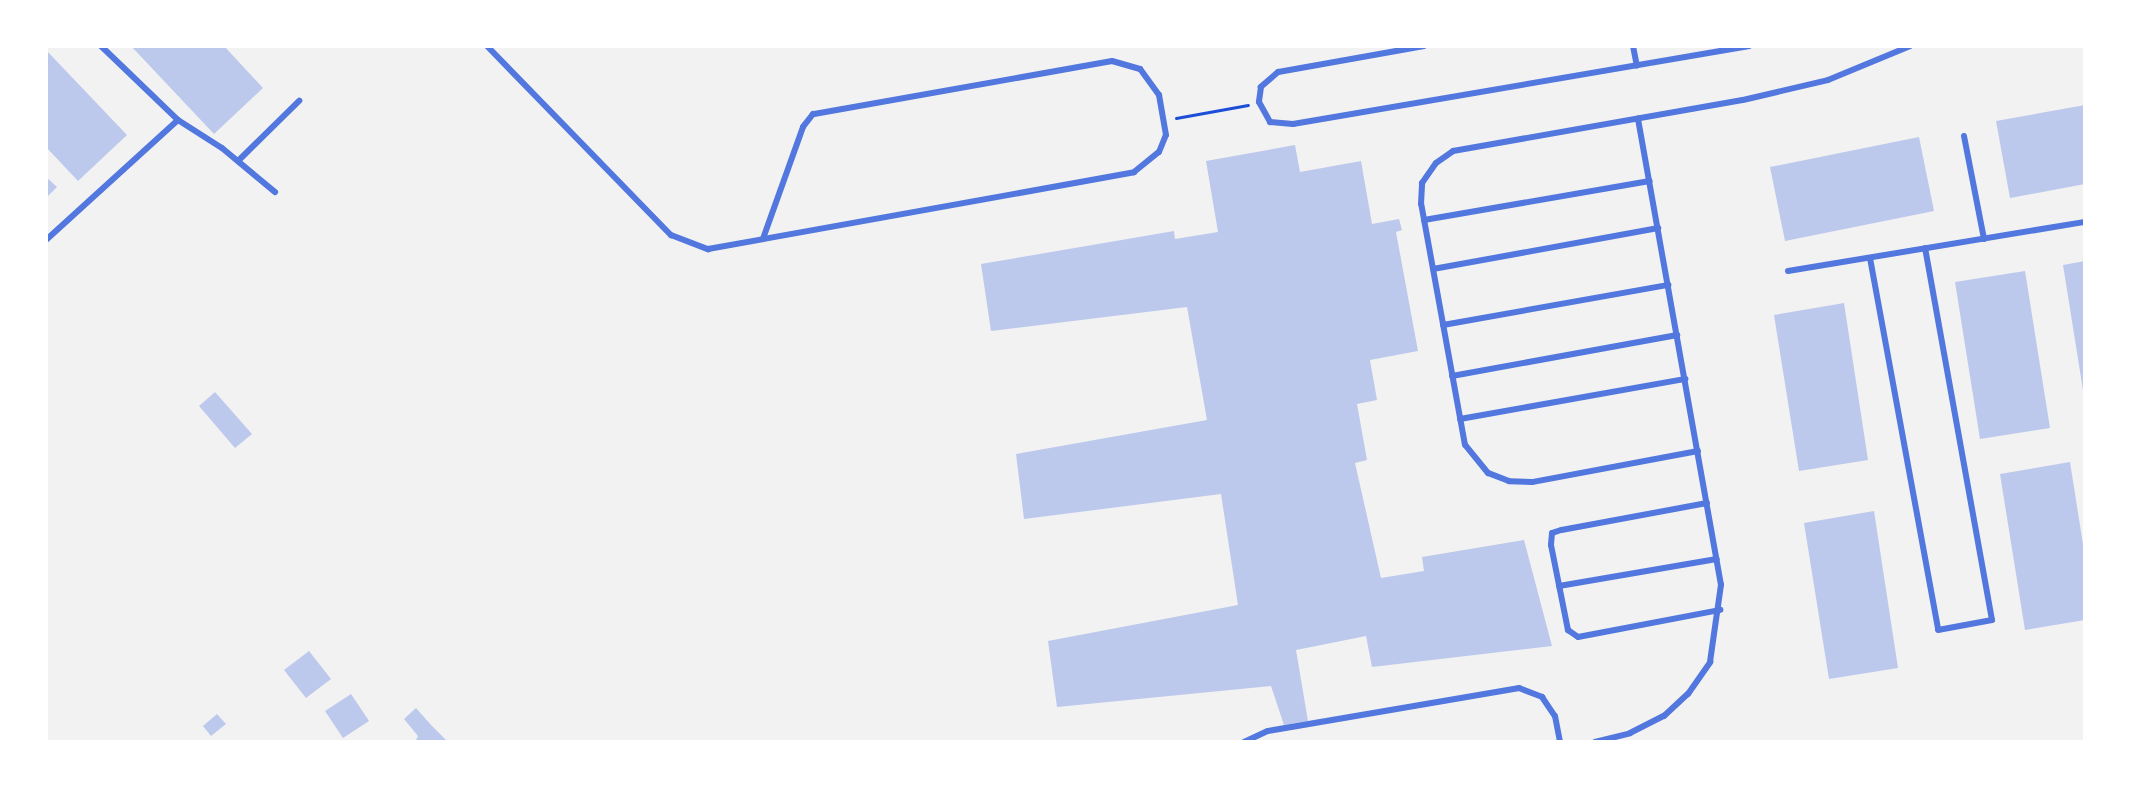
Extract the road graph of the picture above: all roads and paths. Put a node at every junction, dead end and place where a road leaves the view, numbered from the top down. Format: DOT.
graph roads {
  1 [pos="101,46"];
  2 [pos="487,46"];
  3 [pos="1424,46"];
  4 [pos="1633,46"];
  5 [pos="1749,46"];
  6 [pos="1884,46"];
  7 [pos="1910,46"];
  8 [pos="1889,57"];
  9 [pos="1637,66"];
  10 [pos="299,101"];
  11 [pos="1259,102"];
  12 [pos="1638,118"];
  13 [pos="178,120"];
  14 [pos="1166,120"];
  15 [pos="1964,136"];
  16 [pos="238,161"];
  17 [pos="1650,181"];
  18 [pos="275,192"];
  19 [pos="1424,220"];
  20 [pos="2085,222"];
  21 [pos="1658,228"];
  22 [pos="763,239"];
  23 [pos="1984,239"];
  24 [pos="46,240"];
  25 [pos="1925,248"];
  26 [pos="1870,258"];
  27 [pos="1433,269"];
  28 [pos="1788,271"];
  29 [pos="1668,285"];
  30 [pos="1443,325"];
  31 [pos="1677,335"];
  32 [pos="1452,376"];
  33 [pos="1685,379"];
  34 [pos="1460,419"];
  35 [pos="1698,451"];
  36 [pos="1707,503"];
  37 [pos="1717,559"];
  38 [pos="1559,586"];
  39 [pos="1720,610"];
  40 [pos="1244,742"];
  41 [pos="1560,742"];
  42 [pos="1595,742"];
  1 -- 13 [label="lane"];
  2 -- 22 [label="lane"];
  3 -- 11 [label="lane"];
  4 -- 9 [label="lane"];
  5 -- 9 [label="lane"];
  6 -- 8 [label="lane"];
  7 -- 8 [label="lane"];
  8 -- 12 [label="lane"];
  9 -- 11 [label="lane"];
  10 -- 16 [label="lane"];
  11 -- 14 [label="path"];
  12 -- 17 [label="lane"];
  12 -- 19 [label="lane"];
  13 -- 16 [label="lane"];
  13 -- 24 [label="lane"];
  14 -- 22 [label="lane"];
  14 -- 22 [label="lane"];
  15 -- 23 [label="lane"];
  16 -- 18 [label="lane"];
  17 -- 19 [label="lane"];
  17 -- 21 [label="lane"];
  19 -- 27 [label="lane"];
  20 -- 23 [label="lane"];
  21 -- 27 [label="lane"];
  21 -- 29 [label="lane"];
  23 -- 25 [label="lane"];
  25 -- 26 [label="lane"];
  25 -- 26 [label="lane"];
  26 -- 28 [label="lane"];
  27 -- 30 [label="lane"];
  29 -- 30 [label="lane"];
  29 -- 31 [label="lane"];
  30 -- 32 [label="lane"];
  31 -- 32 [label="lane"];
  31 -- 33 [label="lane"];
  32 -- 34 [label="lane"];
  33 -- 34 [label="lane"];
  33 -- 35 [label="lane"];
  34 -- 35 [label="lane"];
  35 -- 36 [label="lane"];
  36 -- 37 [label="lane"];
  36 -- 38 [label="lane"];
  37 -- 38 [label="lane"];
  37 -- 39 [label="lane"];
  38 -- 39 [label="lane"];
  39 -- 42 [label="lane"];
  40 -- 41 [label="lane"];
}
